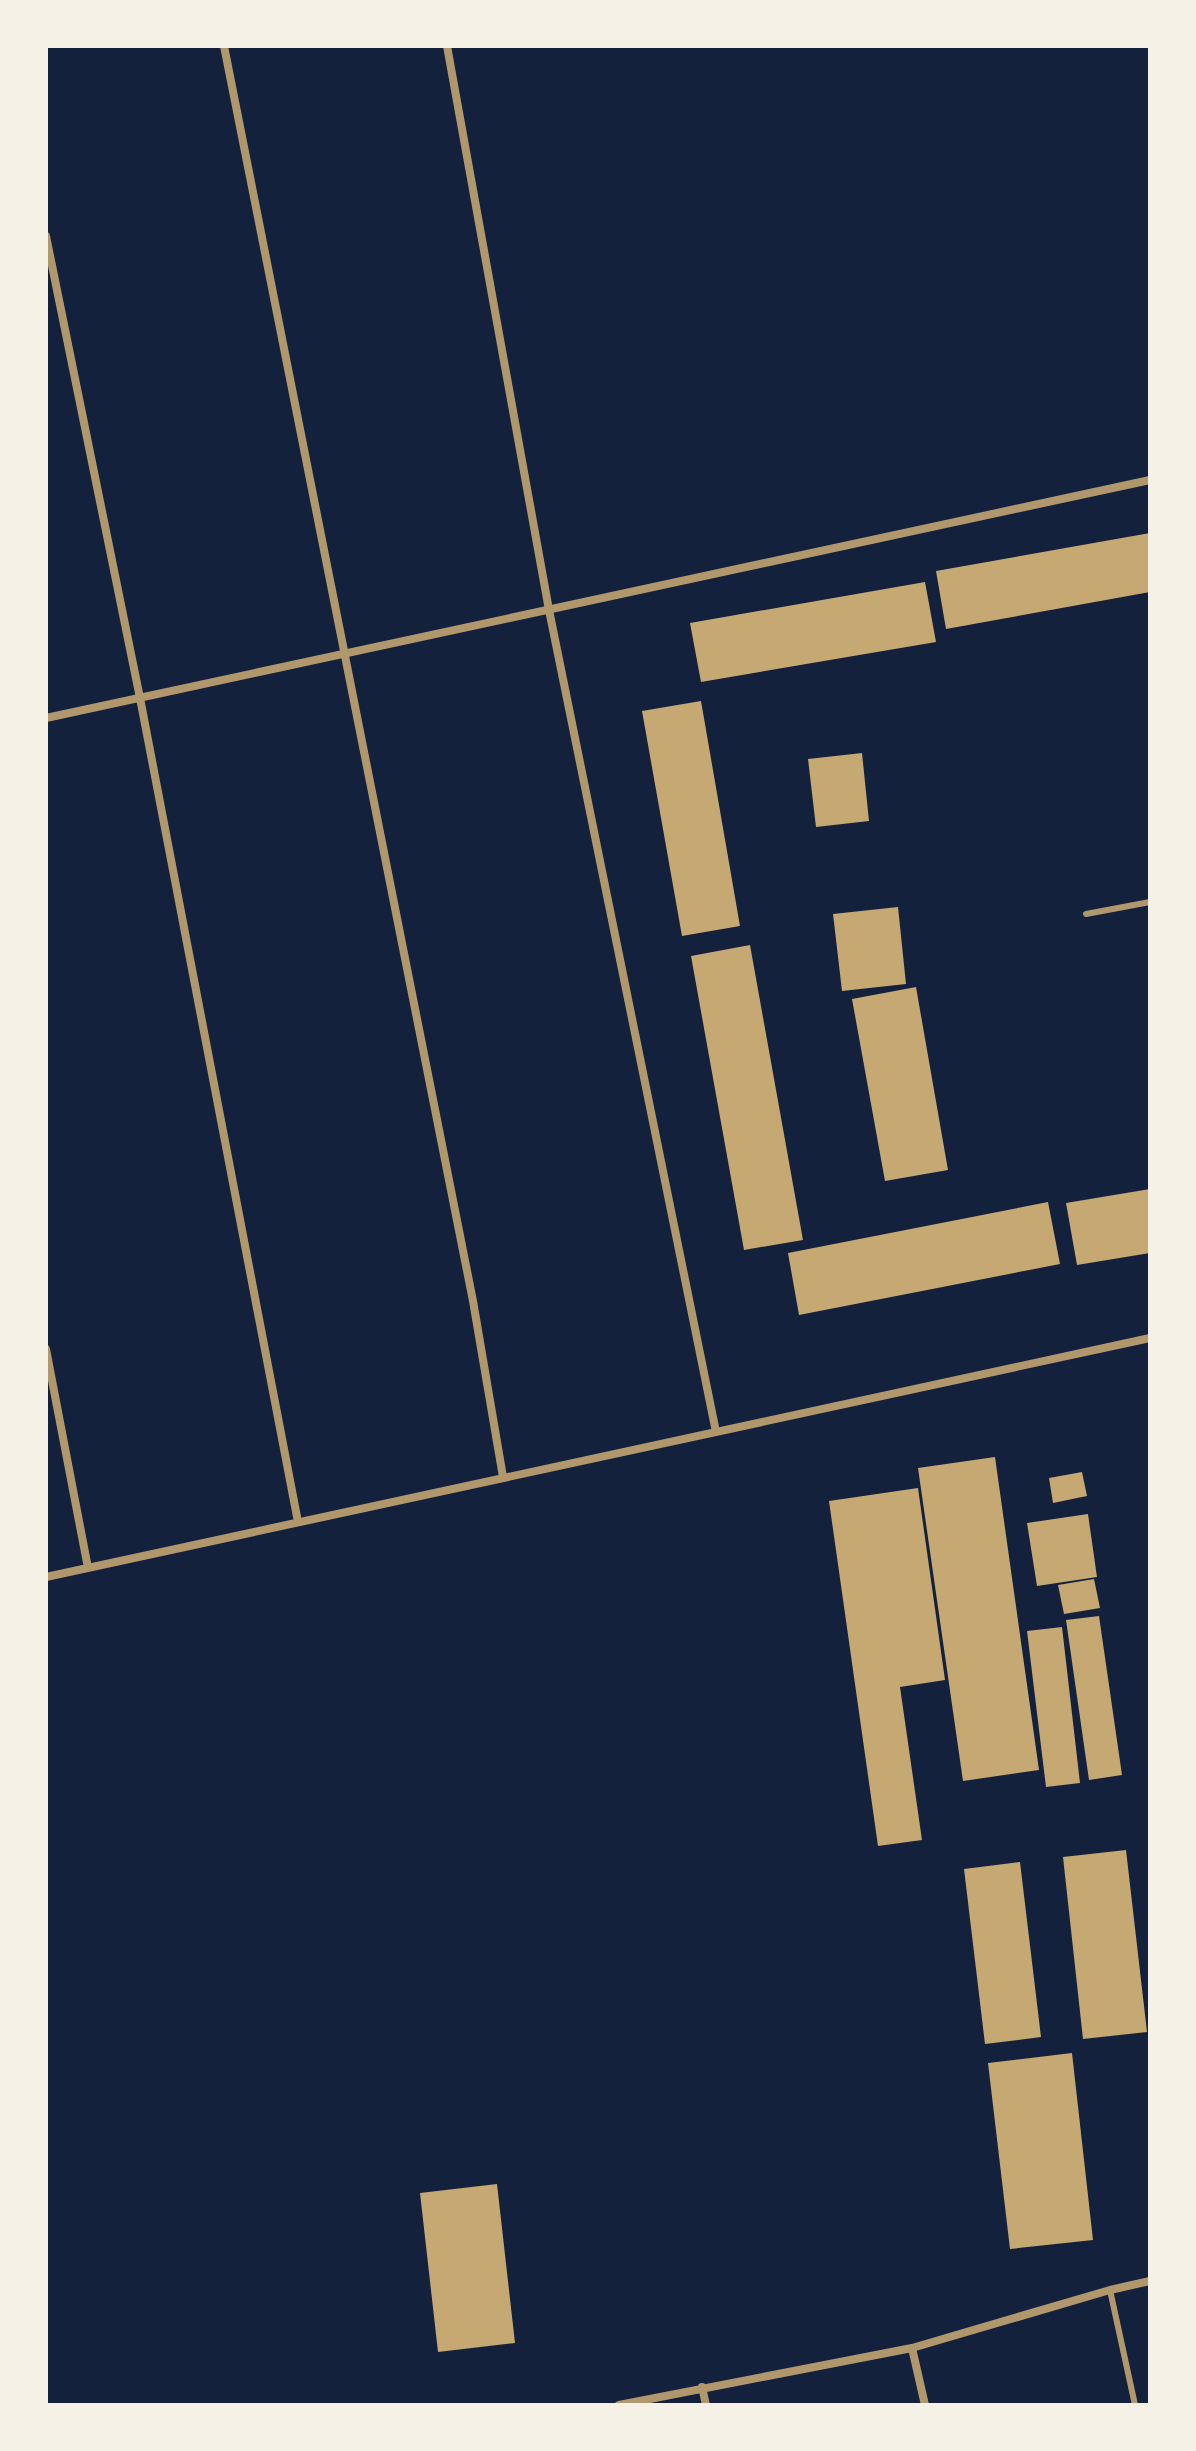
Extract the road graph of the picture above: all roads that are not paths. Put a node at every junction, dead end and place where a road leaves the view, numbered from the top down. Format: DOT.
graph roads {
  1 [pos="224,46"];
  2 [pos="447,46"];
  3 [pos="46,236"];
  4 [pos="1150,480"];
  5 [pos="549,610"];
  6 [pos="345,654"];
  7 [pos="140,698"];
  8 [pos="46,718"];
  9 [pos="1150,902"];
  10 [pos="1086,914"];
  11 [pos="1150,1338"];
  12 [pos="46,1349"];
  13 [pos="716,1432"];
  14 [pos="503,1477"];
  15 [pos="298,1522"];
  16 [pos="88,1568"];
  17 [pos="46,1577"];
  18 [pos="1150,2281"];
  19 [pos="1110,2290"];
  20 [pos="912,2348"];
  21 [pos="702,2387"];
  22 [pos="619,2405"];
  23 [pos="706,2405"];
  24 [pos="925,2405"];
  25 [pos="1135,2405"];
  1 -- 6 [label="street"];
  2 -- 5 [label="street"];
  3 -- 7 [label="street"];
  4 -- 5 [label="street"];
  5 -- 6 [label="street"];
  5 -- 13 [label="street"];
  6 -- 7 [label="street"];
  6 -- 14 [label="street"];
  7 -- 8 [label="street"];
  7 -- 15 [label="street"];
  9 -- 10 [label="lane"];
  11 -- 13 [label="street"];
  12 -- 16 [label="street"];
  13 -- 14 [label="street"];
  14 -- 15 [label="street"];
  15 -- 16 [label="street"];
  16 -- 17 [label="street"];
  18 -- 19 [label="street"];
  19 -- 20 [label="street"];
  19 -- 25 [label="lane"];
  20 -- 21 [label="street"];
  20 -- 24 [label="street"];
  21 -- 22 [label="street"];
  21 -- 23 [label="street"];
}
